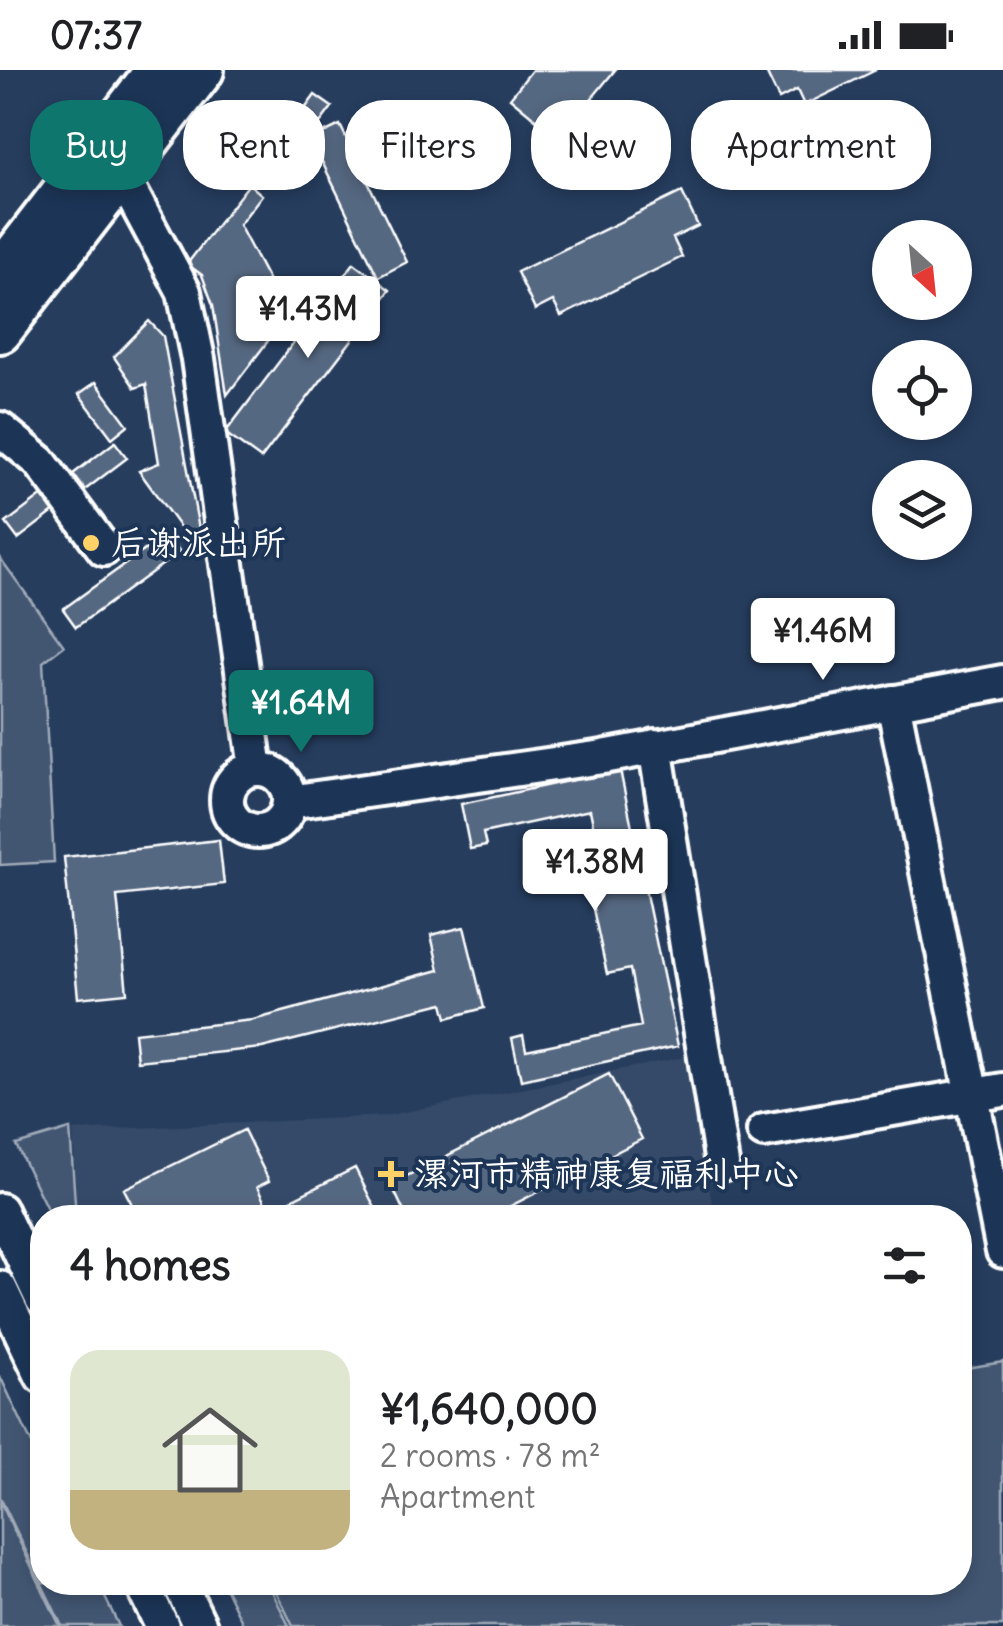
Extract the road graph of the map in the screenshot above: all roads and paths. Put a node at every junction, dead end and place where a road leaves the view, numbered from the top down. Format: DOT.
graph roads {
  1 [pos="158,70"];
  2 [pos="202,70"];
  3 [pos="163,122"];
  4 [pos="111,190"];
  5 [pos="129,190"];
  6 [pos="0,275"];
  7 [pos="0,331"];
  8 [pos="0,428"];
  9 [pos="104,549"];
  10 [pos="1003,682"];
  11 [pos="894,702"];
  12 [pos="654,746"];
  13 [pos="256,769"];
  14 [pos="290,802"];
  15 [pos="988,1093"];
  16 [pos="764,1131"];
  17 [pos="722,1164"];
  18 [pos="0,1210"];
  19 [pos="1003,1252"];
  20 [pos="30,1273"];
  21 [pos="0,1288"];
  22 [pos="30,1351"];
  23 [pos="148,1595"];
  24 [pos="185,1595"];
  25 [pos="162,1626"];
  26 [pos="200,1626"];
  1 -- 6 [label="main road"];
  2 -- 3 [label="main road"];
  4 -- 7 [label="main road"];
  5 -- 13 [label="street"];
  8 -- 9 [label="street"];
  10 -- 11 [label="street"];
  11 -- 12 [label="street"];
  11 -- 15 [label="street"];
  12 -- 14 [label="street"];
  12 -- 17 [label="street"];
  13 -- 14 [label="street"];
  13 -- 14 [label="street"];
  15 -- 16 [label="street"];
  15 -- 19 [label="street"];
  18 -- 20 [label="street"];
  21 -- 22 [label="street"];
  23 -- 25 [label="street"];
  24 -- 26 [label="street"];
}
